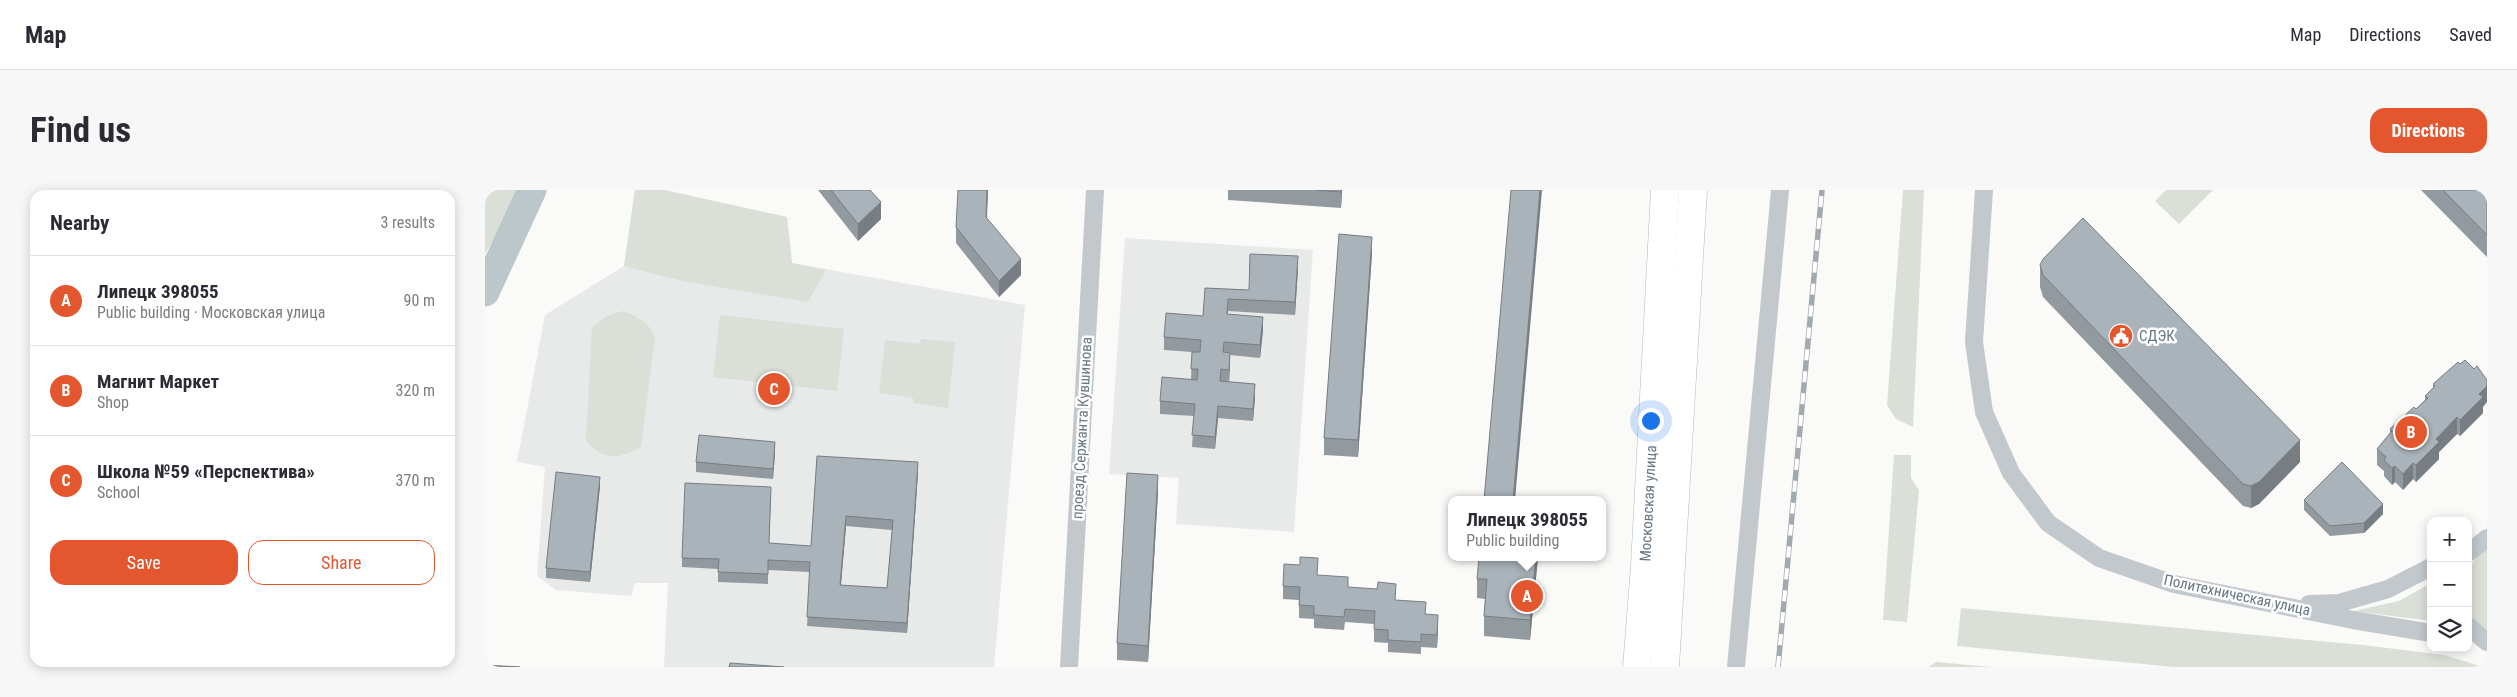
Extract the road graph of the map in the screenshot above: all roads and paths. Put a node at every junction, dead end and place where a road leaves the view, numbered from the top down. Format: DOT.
graph roads {
  1 [pos="1095,190"];
  2 [pos="1665,190"];
  3 [pos="1693,190"];
  4 [pos="1780,190"];
  5 [pos="1984,190"];
  6 [pos="2487,538"];
  7 [pos="2472,545"];
  8 [pos="2472,550"];
  9 [pos="2427,568"];
  10 [pos="2282,604"];
  11 [pos="2472,629"];
  12 [pos="2427,632"];
  13 [pos="2472,639"];
  14 [pos="2487,642"];
  15 [pos="1069,667"];
  16 [pos="1637,667"];
  17 [pos="1665,667"];
  18 [pos="1736,667"];
  1 -- 15 [label="street, проезд Сержанта Кувшинова"];
  2 -- 16 [label="main road, Московская улица"];
  3 -- 17 [label="main road, Московская улица"];
  4 -- 18 [label="street"];
  5 -- 10 [label="street, Политехническая улица"];
  6 -- 7 [label="street"];
  6 -- 8 [label="street"];
  9 -- 10 [label="street"];
  10 -- 12 [label="street, Политехническая улица"];
  11 -- 14 [label="street"];
  13 -- 14 [label="street"];
}
